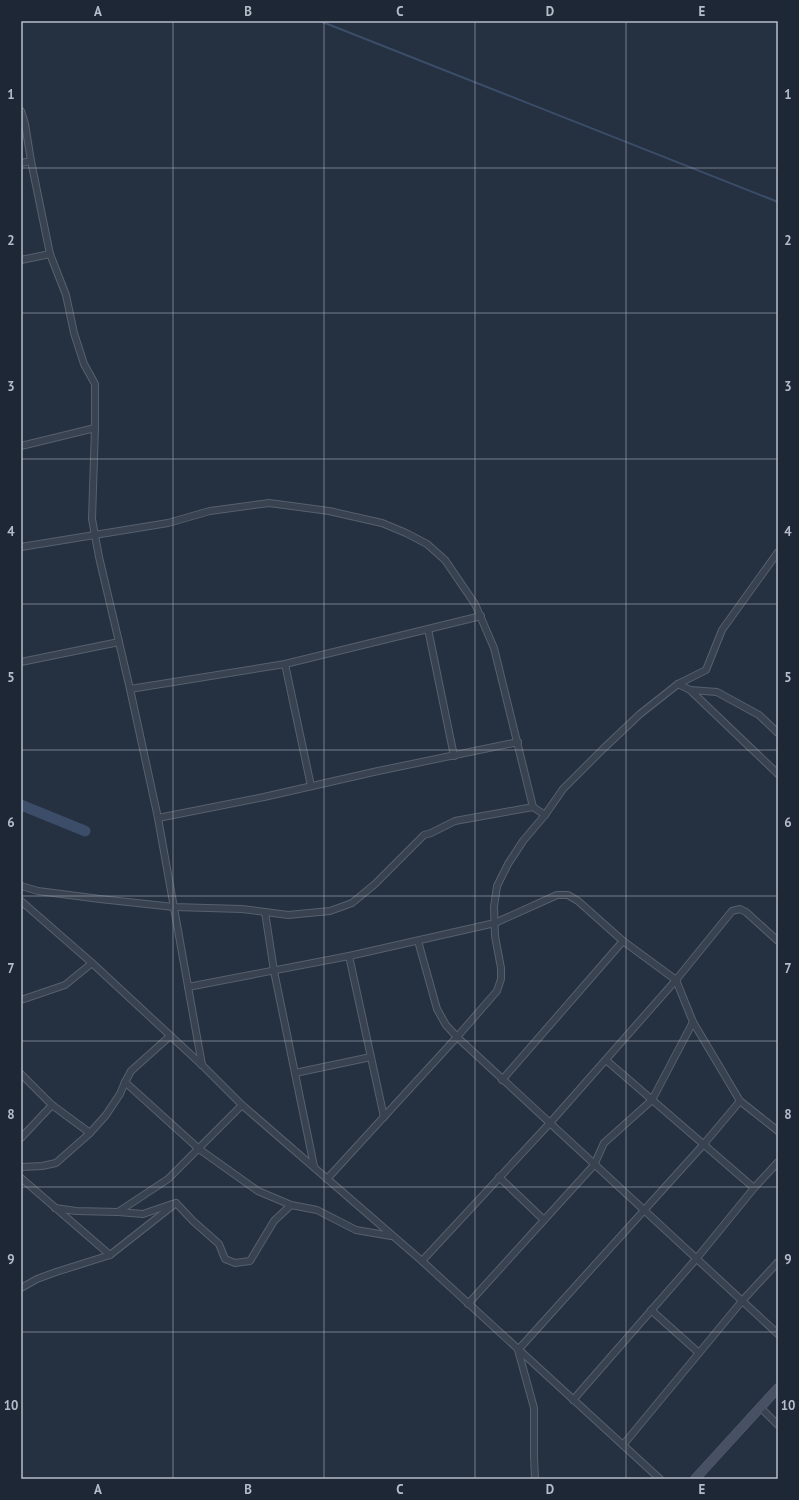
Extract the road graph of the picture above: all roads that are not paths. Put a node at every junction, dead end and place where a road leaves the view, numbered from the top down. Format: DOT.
graph roads {
  1 [pos="21,111"];
  2 [pos="31,161"];
  3 [pos="21,163"];
  4 [pos="50,254"];
  5 [pos="21,260"];
  6 [pos="95,428"];
  7 [pos="21,446"];
  8 [pos="94,535"];
  9 [pos="21,546"];
  10 [pos="778,552"];
  11 [pos="481,616"];
  12 [pos="428,629"];
  13 [pos="119,642"];
  14 [pos="21,662"];
  15 [pos="285,664"];
  16 [pos="678,684"];
  17 [pos="130,689"];
  18 [pos="690,690"];
  19 [pos="778,733"];
  20 [pos="518,742"];
  21 [pos="454,756"];
  22 [pos="778,774"];
  23 [pos="311,786"];
  24 [pos="533,807"];
  25 [pos="545,815"];
  26 [pos="158,818"];
  27 [pos="21,886"];
  28 [pos="21,901"];
  29 [pos="174,907"];
  30 [pos="265,912"];
  31 [pos="495,922"];
  32 [pos="418,941"];
  33 [pos="624,941"];
  34 [pos="778,941"];
  35 [pos="349,956"];
  36 [pos="92,963"];
  37 [pos="274,971"];
  38 [pos="676,980"];
  39 [pos="188,987"];
  40 [pos="21,1000"];
  41 [pos="693,1022"];
  42 [pos="170,1036"];
  43 [pos="457,1037"];
  44 [pos="371,1057"];
  45 [pos="606,1060"];
  46 [pos="202,1065"];
  47 [pos="295,1073"];
  48 [pos="21,1074"];
  49 [pos="502,1080"];
  50 [pos="125,1082"];
  51 [pos="652,1100"];
  52 [pos="740,1101"];
  53 [pos="52,1105"];
  54 [pos="242,1105"];
  55 [pos="384,1117"];
  56 [pos="549,1124"];
  57 [pos="778,1131"];
  58 [pos="90,1133"];
  59 [pos="21,1138"];
  60 [pos="703,1145"];
  61 [pos="199,1149"];
  62 [pos="778,1162"];
  63 [pos="594,1165"];
  64 [pos="314,1166"];
  65 [pos="21,1167"];
  66 [pos="499,1177"];
  67 [pos="21,1178"];
  68 [pos="327,1179"];
  69 [pos="754,1188"];
  70 [pos="176,1203"];
  71 [pos="291,1205"];
  72 [pos="55,1208"];
  73 [pos="644,1210"];
  74 [pos="118,1212"];
  75 [pos="544,1220"];
  76 [pos="392,1236"];
  77 [pos="110,1255"];
  78 [pos="696,1258"];
  79 [pos="422,1261"];
  80 [pos="778,1262"];
  81 [pos="21,1288"];
  82 [pos="742,1301"];
  83 [pos="468,1304"];
  84 [pos="651,1310"];
  85 [pos="778,1334"];
  86 [pos="518,1350"];
  87 [pos="699,1353"];
  88 [pos="778,1388"];
  89 [pos="573,1400"];
  90 [pos="760,1408"];
  91 [pos="778,1425"];
  92 [pos="623,1445"];
  93 [pos="535,1479"];
  94 [pos="660,1479"];
  95 [pos="695,1479"];
  1 -- 2 [label="street"];
  2 -- 3 [label="street"];
  2 -- 4 [label="street"];
  4 -- 5 [label="street"];
  4 -- 6 [label="street"];
  6 -- 7 [label="street"];
  6 -- 8 [label="street"];
  8 -- 9 [label="street"];
  8 -- 11 [label="street"];
  8 -- 13 [label="street"];
  10 -- 16 [label="street"];
  11 -- 12 [label="street"];
  11 -- 20 [label="street"];
  12 -- 15 [label="street"];
  12 -- 21 [label="street"];
  13 -- 14 [label="street"];
  13 -- 17 [label="street"];
  15 -- 17 [label="street"];
  15 -- 23 [label="street"];
  16 -- 18 [label="street"];
  16 -- 25 [label="street"];
  17 -- 26 [label="street"];
  18 -- 19 [label="street"];
  18 -- 22 [label="street"];
  20 -- 21 [label="street"];
  20 -- 24 [label="street"];
  21 -- 23 [label="street"];
  23 -- 26 [label="street"];
  24 -- 25 [label="street"];
  24 -- 30 [label="street"];
  25 -- 31 [label="street"];
  26 -- 29 [label="street"];
  27 -- 29 [label="street"];
  28 -- 36 [label="street"];
  29 -- 30 [label="street"];
  29 -- 39 [label="street"];
  30 -- 37 [label="street"];
  31 -- 32 [label="street"];
  31 -- 33 [label="street"];
  31 -- 43 [label="street"];
  32 -- 35 [label="street"];
  32 -- 43 [label="street"];
  33 -- 38 [label="street"];
  33 -- 49 [label="street"];
  34 -- 38 [label="street"];
  35 -- 37 [label="street"];
  35 -- 44 [label="street"];
  36 -- 40 [label="street"];
  36 -- 42 [label="street"];
  37 -- 39 [label="street"];
  37 -- 47 [label="street"];
  38 -- 41 [label="street"];
  38 -- 45 [label="street"];
  39 -- 46 [label="street"];
  41 -- 51 [label="street"];
  41 -- 52 [label="street"];
  42 -- 46 [label="street"];
  42 -- 50 [label="street"];
  43 -- 49 [label="street"];
  43 -- 55 [label="street"];
  44 -- 47 [label="street"];
  44 -- 55 [label="street"];
  45 -- 51 [label="street"];
  45 -- 56 [label="street"];
  46 -- 54 [label="street"];
  47 -- 64 [label="street"];
  48 -- 53 [label="street"];
  49 -- 56 [label="street"];
  50 -- 58 [label="street"];
  50 -- 61 [label="street"];
  51 -- 60 [label="street"];
  51 -- 63 [label="street"];
  52 -- 57 [label="street"];
  52 -- 60 [label="street"];
  53 -- 58 [label="street"];
  53 -- 59 [label="street"];
  54 -- 61 [label="street"];
  54 -- 64 [label="street"];
  55 -- 68 [label="street"];
  56 -- 63 [label="street"];
  56 -- 66 [label="street"];
  58 -- 65 [label="street"];
  60 -- 69 [label="street"];
  60 -- 73 [label="street"];
  61 -- 71 [label="street"];
  61 -- 74 [label="street"];
  62 -- 69 [label="street"];
  63 -- 73 [label="street"];
  63 -- 75 [label="street"];
  64 -- 68 [label="street"];
  66 -- 75 [label="street"];
  66 -- 79 [label="street"];
  67 -- 72 [label="street"];
  68 -- 76 [label="street"];
  69 -- 78 [label="street"];
  70 -- 71 [label="street"];
  70 -- 74 [label="street"];
  70 -- 77 [label="street"];
  71 -- 76 [label="street"];
  72 -- 74 [label="street"];
  72 -- 77 [label="street"];
  73 -- 78 [label="street"];
  73 -- 86 [label="street"];
  75 -- 83 [label="street"];
  76 -- 79 [label="street"];
  77 -- 81 [label="street"];
  78 -- 82 [label="street"];
  78 -- 84 [label="street"];
  79 -- 83 [label="street"];
  80 -- 82 [label="street"];
  82 -- 85 [label="street"];
  82 -- 87 [label="street"];
  83 -- 86 [label="street"];
  84 -- 87 [label="street"];
  84 -- 89 [label="street"];
  86 -- 89 [label="street"];
  86 -- 93 [label="street"];
  87 -- 92 [label="street"];
  88 -- 90 [label="street"];
  89 -- 92 [label="street"];
  90 -- 91 [label="street"];
  90 -- 95 [label="street"];
  92 -- 94 [label="street"];
}
